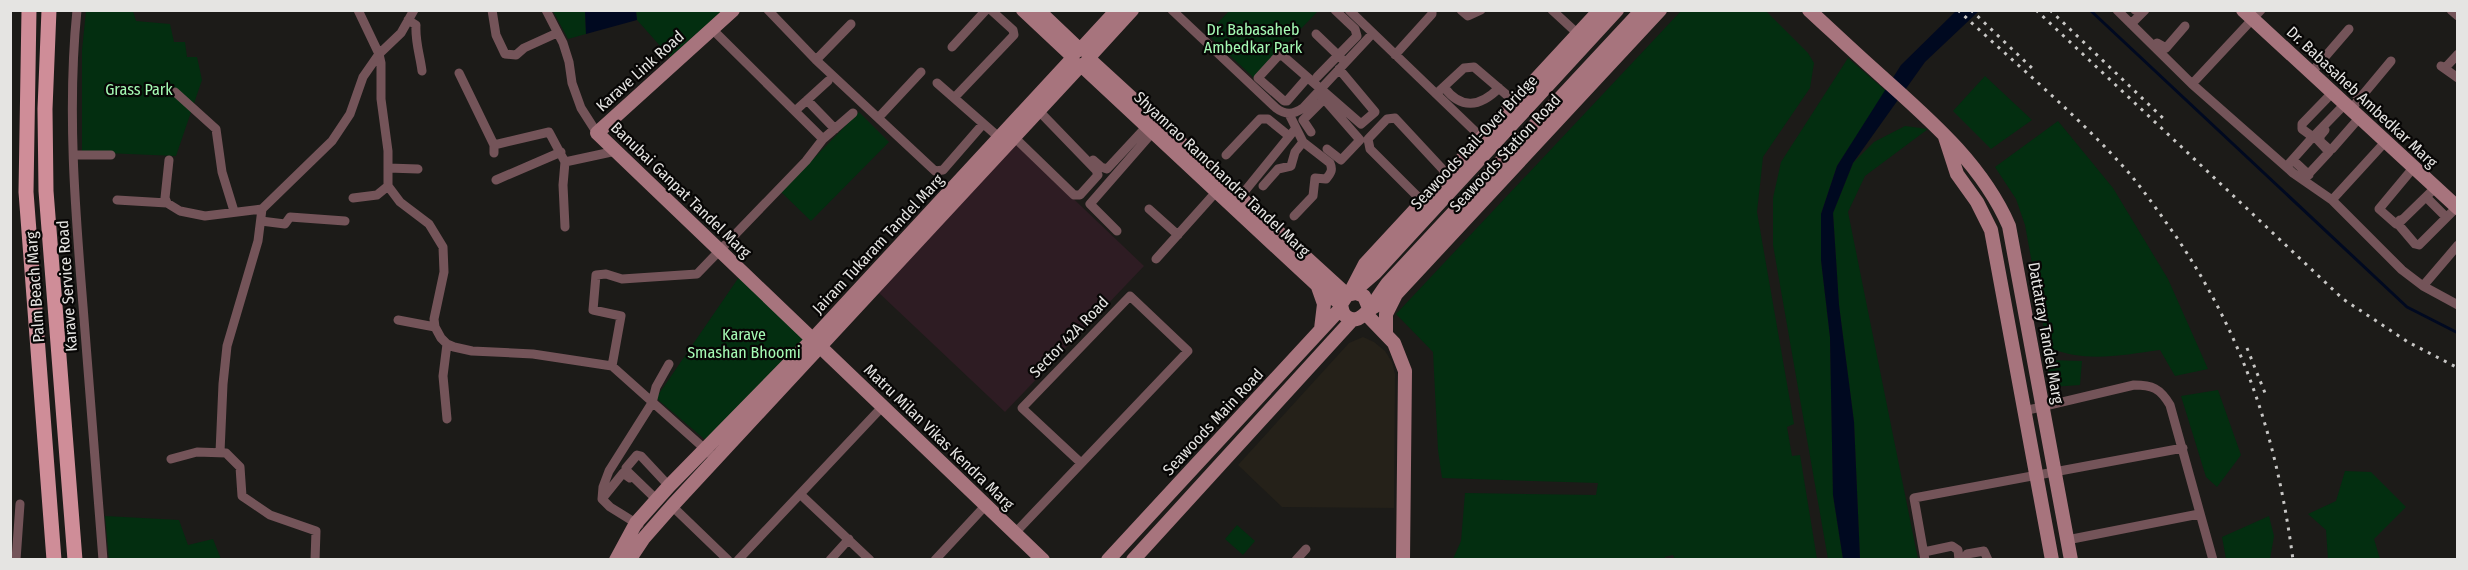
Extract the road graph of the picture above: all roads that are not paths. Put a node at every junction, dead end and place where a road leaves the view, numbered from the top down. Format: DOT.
graph roads {
  1 [pos="29,10"];
  2 [pos="49,10"];
  3 [pos="77,10"];
  4 [pos="358,10"];
  5 [pos="414,10"];
  6 [pos="492,10"];
  7 [pos="546,10"];
  8 [pos="733,10"];
  9 [pos="768,10"];
  10 [pos="988,10"];
  11 [pos="1023,10"];
  12 [pos="1038,10"];
  13 [pos="1117,10"];
  14 [pos="1132,10"];
  15 [pos="1172,10"];
  16 [pos="1335,10"];
  17 [pos="1349,10"];
  18 [pos="1364,10"];
  19 [pos="1432,10"];
  20 [pos="1461,10"];
  21 [pos="1481,10"];
  22 [pos="1552,10"];
  23 [pos="1600,10"];
  24 [pos="1617,10"];
  25 [pos="1642,10"];
  26 [pos="1660,10"];
  27 [pos="1809,10"];
  28 [pos="2117,10"];
  29 [pos="2145,10"];
  30 [pos="2451,10"];
  31 [pos="2253,14"];
  32 [pos="2457,16"];
  33 [pos="1356,18"];
  34 [pos="408,20"];
  35 [pos="851,24"];
  36 [pos="2185,26"];
  37 [pos="712,29"];
  38 [pos="2349,29"];
  39 [pos="557,33"];
  40 [pos="1373,33"];
  41 [pos="2145,33"];
  42 [pos="1316,34"];
  43 [pos="1578,34"];
  44 [pos="952,47"];
  45 [pos="1285,50"];
  46 [pos="379,54"];
  47 [pos="2457,54"];
  48 [pos="1338,55"];
  49 [pos="1395,55"];
  50 [pos="1081,58"];
  51 [pos="816,60"];
  52 [pos="2391,61"];
  53 [pos="1343,66"];
  54 [pos="2445,66"];
  55 [pos="2316,67"];
  56 [pos="422,71"];
  57 [pos="921,72"];
  58 [pos="2457,72"];
  59 [pos="459,73"];
  60 [pos="1312,78"];
  61 [pos="2457,78"];
  62 [pos="828,81"];
  63 [pos="1254,81"];
  64 [pos="937,83"];
  65 [pos="2192,84"];
  66 [pos="1444,87"];
  67 [pos="1499,88"];
  68 [pos="1322,91"];
  69 [pos="175,92"];
  70 [pos="2332,92"];
  71 [pos="1436,94"];
  72 [pos="954,98"];
  73 [pos="807,100"];
  74 [pos="1515,102"];
  75 [pos="2352,107"];
  76 [pos="1039,109"];
  77 [pos="795,111"];
  78 [pos="854,113"];
  79 [pos="1289,114"];
  80 [pos="879,117"];
  81 [pos="983,124"];
  82 [pos="835,129"];
  83 [pos="1149,130"];
  84 [pos="1292,132"];
  85 [pos="1311,132"];
  86 [pos="597,133"];
  87 [pos="1943,133"];
  88 [pos="1482,138"];
  89 [pos="1006,139"];
  90 [pos="824,140"];
  91 [pos="2386,141"];
  92 [pos="1303,142"];
  93 [pos="1328,149"];
  94 [pos="616,151"];
  95 [pos="561,152"];
  96 [pos="74,155"];
  97 [pos="111,155"];
  98 [pos="1226,155"];
  99 [pos="169,160"];
  100 [pos="565,162"];
  101 [pos="2293,167"];
  102 [pos="2414,167"];
  103 [pos="388,168"];
  104 [pos="418,168"];
  105 [pos="1448,175"];
  106 [pos="2306,178"];
  107 [pos="496,180"];
  108 [pos="388,186"];
  109 [pos="1263,186"];
  110 [pos="2431,190"];
  111 [pos="1216,192"];
  112 [pos="1240,196"];
  113 [pos="353,198"];
  114 [pos="117,200"];
  115 [pos="1423,201"];
  116 [pos="2332,201"];
  117 [pos="167,203"];
  118 [pos="2457,207"];
  119 [pos="262,209"];
  120 [pos="1149,209"];
  121 [pos="234,212"];
  122 [pos="1294,216"];
  123 [pos="2446,217"];
  124 [pos="261,221"];
  125 [pos="345,221"];
  126 [pos="565,227"];
  127 [pos="1117,231"];
  128 [pos="1178,235"];
  129 [pos="2457,245"];
  130 [pos="720,250"];
  131 [pos="1156,259"];
  132 [pos="1365,264"];
  133 [pos="1321,280"];
  134 [pos="2423,286"];
  135 [pos="1397,293"];
  136 [pos="1346,299"];
  137 [pos="2457,305"];
  138 [pos="1368,311"];
  139 [pos="398,320"];
  140 [pos="1352,320"];
  141 [pos="435,327"];
  142 [pos="1320,331"];
  143 [pos="1386,333"];
  144 [pos="816,343"];
  145 [pos="447,344"];
  146 [pos="669,364"];
  147 [pos="612,366"];
  148 [pos="652,403"];
  149 [pos="883,406"];
  150 [pos="2043,408"];
  151 [pos="2024,411"];
  152 [pos="447,420"];
  153 [pos="2182,448"];
  154 [pos="220,453"];
  155 [pos="711,454"];
  156 [pos="171,459"];
  157 [pos="1081,463"];
  158 [pos="2054,472"];
  159 [pos="2036,475"];
  160 [pos="669,486"];
  161 [pos="800,494"];
  162 [pos="602,500"];
  163 [pos="656,501"];
  164 [pos="20,504"];
  165 [pos="986,505"];
  166 [pos="672,506"];
  167 [pos="2199,514"];
  168 [pos="636,523"];
  169 [pos="649,531"];
  170 [pos="1015,533"];
  171 [pos="849,539"];
  172 [pos="2067,540"];
  173 [pos="1306,549"];
  174 [pos="1924,556"];
  175 [pos="16,560"];
  176 [pos="54,560"];
  177 [pos="75,560"];
  178 [pos="103,560"];
  179 [pos="315,560"];
  180 [pos="616,560"];
  181 [pos="629,560"];
  182 [pos="728,560"];
  183 [pos="738,560"];
  184 [pos="831,560"];
  185 [pos="870,560"];
  186 [pos="935,560"];
  187 [pos="1043,560"];
  188 [pos="1108,560"];
  189 [pos="1133,560"];
  190 [pos="1296,560"];
  191 [pos="1403,560"];
  192 [pos="1959,560"];
  193 [pos="1965,560"];
  194 [pos="1988,560"];
  195 [pos="2052,560"];
  196 [pos="2071,560"];
  197 [pos="2213,560"];
  1 -- 176 [label="main road, Palm Beach Marg"];
  2 -- 177 [label="main road, Palm Beach Marg"];
  3 -- 96 [label="street, Karave Service Road"];
  4 -- 46 [label="street"];
  5 -- 34 [label="street"];
  6 -- 39 [label="street"];
  7 -- 39 [label="street, Banubai Ganpat Tandel Marg"];
  8 -- 37 [label="main road, Karave Link Road"];
  9 -- 51 [label="street"];
  10 -- 44 [label="street"];
  10 -- 72 [label="street"];
  11 -- 50 [label="main road, Shyamrao Ramchandra Tandel Marg"];
  12 -- 50 [label="main road, Shyamrao Ramchandra Tandel Marg"];
  13 -- 50 [label="main road, Jairam Tukaram Tandel Marg"];
  14 -- 50 [label="main road, Jairam Tukaram Tandel Marg"];
  15 -- 63 [label="street"];
  16 -- 48 [label="street"];
  17 -- 33 [label="street"];
  18 -- 33 [label="street"];
  19 -- 49 [label="street"];
  20 -- 21 [label="street"];
  22 -- 43 [label="street"];
  23 -- 43 [label="main road, Seawoods Station Road"];
  24 -- 136 [label="main road, Seawoods Rail-Over Bridge"];
  25 -- 138 [label="main road, Seawoods Rail-Over Bridge"];
  26 -- 135 [label="main road, Seawoods Station Road"];
  27 -- 87 [label="main road, Dattatray Tandel Marg"];
  28 -- 41 [label="street"];
  29 -- 41 [label="street"];
  30 -- 32 [label="street"];
  31 -- 55 [label="main road, Dr. Babasaheb Ambedkar Marg"];
  31 -- 65 [label="street"];
  33 -- 40 [label="street"];
  34 -- 46 [label="street"];
  34 -- 56 [label="street"];
  35 -- 51 [label="street"];
  36 -- 41 [label="street"];
  37 -- 77 [label="street"];
  37 -- 86 [label="main road, Karave Link Road"];
  38 -- 55 [label="street"];
  39 -- 86 [label="street, Banubai Ganpat Tandel Marg"];
  40 -- 49 [label="street"];
  40 -- 53 [label="street"];
  41 -- 65 [label="street"];
  42 -- 48 [label="street"];
  43 -- 74 [label="main road, Seawoods Station Road"];
  45 -- 60 [label="street"];
  46 -- 103 [label="street"];
  46 -- 119 [label="street"];
  47 -- 54 [label="street"];
  48 -- 53 [label="street"];
  48 -- 60 [label="street"];
  49 -- 71 [label="street"];
  50 -- 76 [label="main road, Jairam Tukaram Tandel Marg"];
  50 -- 83 [label="main road, Shyamrao Ramchandra Tandel Marg"];
  50 -- 89 [label="main road, Jairam Tukaram Tandel Marg"];
  50 -- 112 [label="main road, Shyamrao Ramchandra Tandel Marg"];
  51 -- 80 [label="street"];
  52 -- 75 [label="street"];
  53 -- 68 [label="street"];
  53 -- 68 [label="street"];
  54 -- 58 [label="street"];
  54 -- 61 [label="street"];
  55 -- 70 [label="main road, Dr. Babasaheb Ambedkar Marg"];
  55 -- 75 [label="street"];
  57 -- 80 [label="street"];
  59 -- 95 [label="street"];
  60 -- 63 [label="street"];
  60 -- 63 [label="street"];
  60 -- 68 [label="street"];
  62 -- 73 [label="street"];
  63 -- 79 [label="street"];
  64 -- 72 [label="street"];
  65 -- 101 [label="street"];
  66 -- 67 [label="street"];
  66 -- 67 [label="street"];
  66 -- 71 [label="street"];
  67 -- 74 [label="street"];
  68 -- 79 [label="street"];
  68 -- 85 [label="street"];
  68 -- 93 [label="street"];
  69 -- 121 [label="street"];
  70 -- 75 [label="main road, Dr. Babasaheb Ambedkar Marg"];
  70 -- 75 [label="street"];
  71 -- 88 [label="street"];
  72 -- 81 [label="street"];
  73 -- 77 [label="street"];
  73 -- 82 [label="street"];
  74 -- 88 [label="main road, Seawoods Station Road"];
  75 -- 91 [label="main road, Dr. Babasaheb Ambedkar Marg"];
  76 -- 83 [label="street"];
  76 -- 89 [label="main road, Jairam Tukaram Tandel Marg"];
  76 -- 89 [label="street"];
  77 -- 90 [label="street"];
  78 -- 82 [label="street"];
  79 -- 84 [label="street"];
  80 -- 81 [label="street"];
  81 -- 89 [label="street"];
  82 -- 90 [label="street"];
  83 -- 111 [label="main road, Shyamrao Ramchandra Tandel Marg"];
  83 -- 127 [label="street"];
  84 -- 92 [label="street"];
  84 -- 98 [label="street"];
  84 -- 112 [label="street"];
  86 -- 94 [label="main road, Banubai Ganpat Tandel Marg"];
  87 -- 150 [label="main road, Dattatray Tandel Marg"];
  87 -- 151 [label="main road, Dattatray Tandel Marg"];
  88 -- 105 [label="main road, Seawoods Station Road"];
  89 -- 144 [label="main road, Jairam Tukaram Tandel Marg"];
  90 -- 130 [label="street"];
  91 -- 102 [label="main road, Dr. Babasaheb Ambedkar Marg"];
  91 -- 116 [label="street"];
  92 -- 109 [label="street"];
  92 -- 122 [label="street"];
  94 -- 100 [label="street"];
  94 -- 130 [label="main road, Banubai Ganpat Tandel Marg"];
  95 -- 100 [label="street"];
  95 -- 107 [label="street"];
  96 -- 97 [label="street"];
  96 -- 178 [label="street, Karave Service Road"];
  99 -- 117 [label="street"];
  100 -- 126 [label="street"];
  101 -- 106 [label="street"];
  101 -- 106 [label="street"];
  102 -- 110 [label="main road, Dr. Babasaheb Ambedkar Marg"];
  102 -- 110 [label="street"];
  103 -- 104 [label="street"];
  103 -- 108 [label="street"];
  105 -- 115 [label="main road, Seawoods Station Road"];
  105 -- 115 [label="street"];
  106 -- 116 [label="street"];
  108 -- 113 [label="street"];
  108 -- 141 [label="street"];
  110 -- 118 [label="main road, Dr. Babasaheb Ambedkar Marg"];
  110 -- 123 [label="street"];
  110 -- 123 [label="street"];
  111 -- 128 [label="street"];
  111 -- 133 [label="main road, Shyamrao Ramchandra Tandel Marg"];
  112 -- 133 [label="main road, Shyamrao Ramchandra Tandel Marg"];
  114 -- 117 [label="street"];
  115 -- 132 [label="main road, Seawoods Station Road"];
  116 -- 134 [label="street"];
  117 -- 121 [label="street"];
  118 -- 123 [label="street"];
  119 -- 121 [label="street"];
  119 -- 124 [label="street"];
  120 -- 128 [label="street"];
  124 -- 125 [label="street"];
  124 -- 154 [label="street"];
  128 -- 131 [label="street"];
  129 -- 134 [label="street"];
  130 -- 144 [label="main road, Banubai Ganpat Tandel Marg"];
  130 -- 147 [label="street"];
  132 -- 133 [label="main road"];
  132 -- 136 [label="main road, Seawoods Station Road"];
  133 -- 136 [label="main road, Shyamrao Ramchandra Tandel Marg"];
  133 -- 142 [label="main road"];
  134 -- 137 [label="street"];
  135 -- 138 [label="main road, Seawoods Station Road"];
  135 -- 143 [label="main road"];
  136 -- 138 [label="main road"];
  136 -- 140 [label="main road"];
  136 -- 142 [label="main road, Seawoods Main Road"];
  138 -- 140 [label="main road"];
  138 -- 143 [label="main road"];
  139 -- 141 [label="street"];
  140 -- 189 [label="main road, Seawoods Main Road"];
  141 -- 145 [label="street"];
  142 -- 188 [label="main road, Seawoods Main Road"];
  143 -- 191 [label="main road"];
  144 -- 149 [label="main road, Matru Milan Vikas Kendra Marg"];
  144 -- 155 [label="main road, Jairam Tukaram Tandel Marg"];
  145 -- 147 [label="street"];
  145 -- 152 [label="street"];
  146 -- 148 [label="street"];
  147 -- 148 [label="street"];
  148 -- 155 [label="street"];
  148 -- 162 [label="street"];
  149 -- 161 [label="street"];
  149 -- 165 [label="main road, Matru Milan Vikas Kendra Marg"];
  150 -- 151 [label="street"];
  150 -- 153 [label="street"];
  150 -- 158 [label="main road, Dattatray Tandel Marg"];
  151 -- 159 [label="main road, Dattatray Tandel Marg"];
  153 -- 158 [label="street"];
  153 -- 167 [label="street"];
  154 -- 156 [label="street"];
  154 -- 179 [label="street"];
  155 -- 160 [label="main road, Jairam Tukaram Tandel Marg"];
  155 -- 166 [label="main road, Jairam Tukaram Tandel Marg"];
  157 -- 157 [label="street, Sector 42A Road"];
  157 -- 170 [label="street, Sector 42A Road"];
  158 -- 159 [label="street"];
  158 -- 172 [label="main road, Dattatray Tandel Marg"];
  159 -- 174 [label="street"];
  159 -- 195 [label="main road, Dattatray Tandel Marg"];
  160 -- 163 [label="main road, Jairam Tukaram Tandel Marg"];
  160 -- 163 [label="street"];
  161 -- 171 [label="street"];
  161 -- 183 [label="street"];
  162 -- 163 [label="street"];
  162 -- 168 [label="street"];
  163 -- 168 [label="main road, Jairam Tukaram Tandel Marg"];
  164 -- 175 [label="street"];
  165 -- 170 [label="main road, Matru Milan Vikas Kendra Marg"];
  165 -- 186 [label="street"];
  166 -- 169 [label="main road, Jairam Tukaram Tandel Marg"];
  166 -- 182 [label="street"];
  167 -- 172 [label="street"];
  167 -- 197 [label="street"];
  168 -- 169 [label="street"];
  168 -- 180 [label="main road, Jairam Tukaram Tandel Marg"];
  169 -- 181 [label="main road, Jairam Tukaram Tandel Marg"];
  170 -- 187 [label="main road, Matru Milan Vikas Kendra Marg"];
  171 -- 184 [label="street"];
  171 -- 185 [label="street"];
  172 -- 196 [label="main road, Dattatray Tandel Marg"];
  173 -- 190 [label="street"];
  174 -- 192 [label="street"];
  193 -- 194 [label="street"];
}
